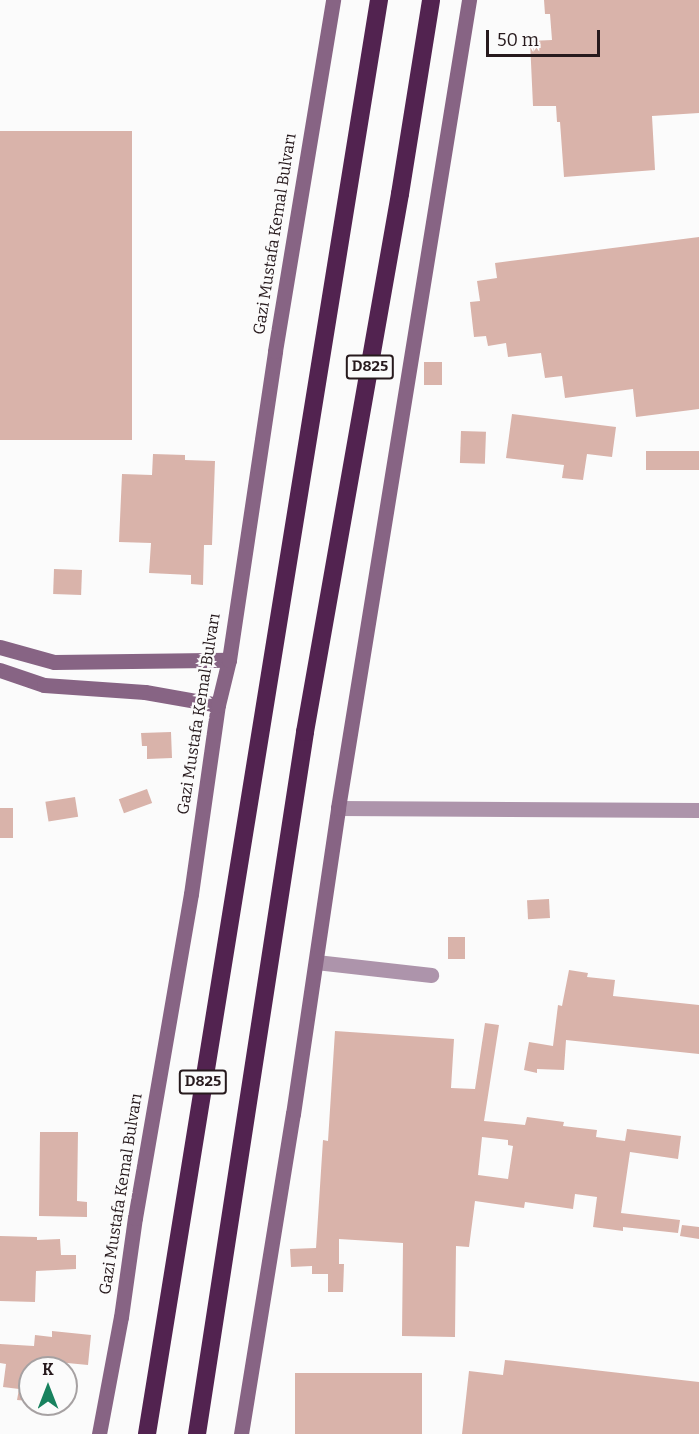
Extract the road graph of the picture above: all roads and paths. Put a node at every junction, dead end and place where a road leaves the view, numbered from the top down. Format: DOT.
graph roads {
  1 [pos="333,0"];
  2 [pos="379,0"];
  3 [pos="431,0"];
  4 [pos="469,0"];
  5 [pos="0,647"];
  6 [pos="230,660"];
  7 [pos="0,670"];
  8 [pos="218,705"];
  9 [pos="338,808"];
  10 [pos="699,810"];
  11 [pos="316,962"];
  12 [pos="431,975"];
  13 [pos="99,1434"];
  14 [pos="147,1434"];
  15 [pos="197,1434"];
  16 [pos="241,1434"];
  1 -- 6 [label="street, Gazi Mustafa Kemal Bulvarı"];
  2 -- 14 [label="highway, D825"];
  3 -- 15 [label="highway, D825"];
  4 -- 9 [label="street"];
  5 -- 6 [label="street"];
  6 -- 8 [label="street, Gazi Mustafa Kemal Bulvarı"];
  7 -- 8 [label="street"];
  8 -- 13 [label="street, Gazi Mustafa Kemal Bulvarı"];
  9 -- 10 [label="street"];
  9 -- 11 [label="street"];
  11 -- 12 [label="street"];
  11 -- 16 [label="street"];
}
